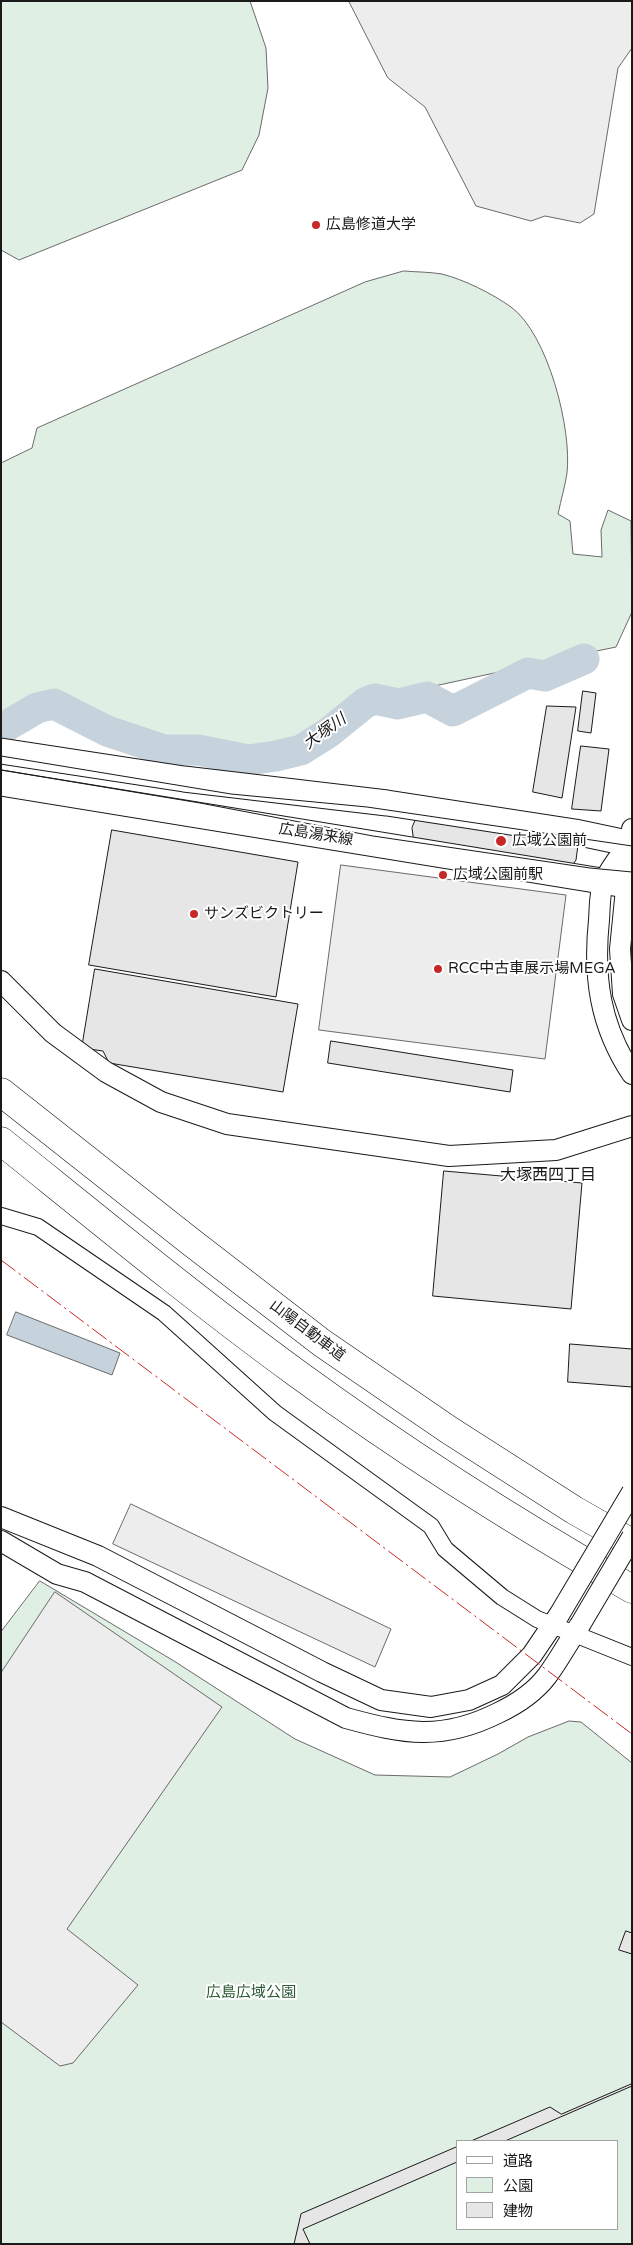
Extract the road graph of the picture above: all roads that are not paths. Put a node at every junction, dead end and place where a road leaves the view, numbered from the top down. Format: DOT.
graph roads {
  1 [pos="1,751"];
  2 [pos="1,783"];
  3 [pos="631,839"];
  4 [pos="620,884"];
  5 [pos="1,981"];
  6 [pos="632,1020"];
  7 [pos="632,1074"];
  8 [pos="1,1092"];
  9 [pos="632,1126"];
  10 [pos="1,1142"];
  11 [pos="1,1216"];
  12 [pos="632,1492"];
  13 [pos="1,1517"];
  14 [pos="632,1537"];
  15 [pos="1,1541"];
  16 [pos="632,1543"];
  17 [pos="632,1589"];
  18 [pos="556,1621"];
  19 [pos="577,1630"];
  20 [pos="632,1657"];
  1 -- 3 [label="main road"];
  2 -- 4 [label="main road, 広島湯来線"];
  3 -- 4 [label="street"];
  4 -- 6 [label="street"];
  4 -- 7 [label="street"];
  5 -- 9 [label="street"];
  8 -- 16 [label="highway, 山陽自動車道"];
  10 -- 17 [label="highway"];
  11 -- 18 [label="street"];
  12 -- 18 [label="street, bridge"];
  13 -- 18 [label="street"];
  14 -- 19 [label="street, bridge"];
  15 -- 19 [label="street"];
  18 -- 19 [label="street"];
  19 -- 20 [label="street"];
}
